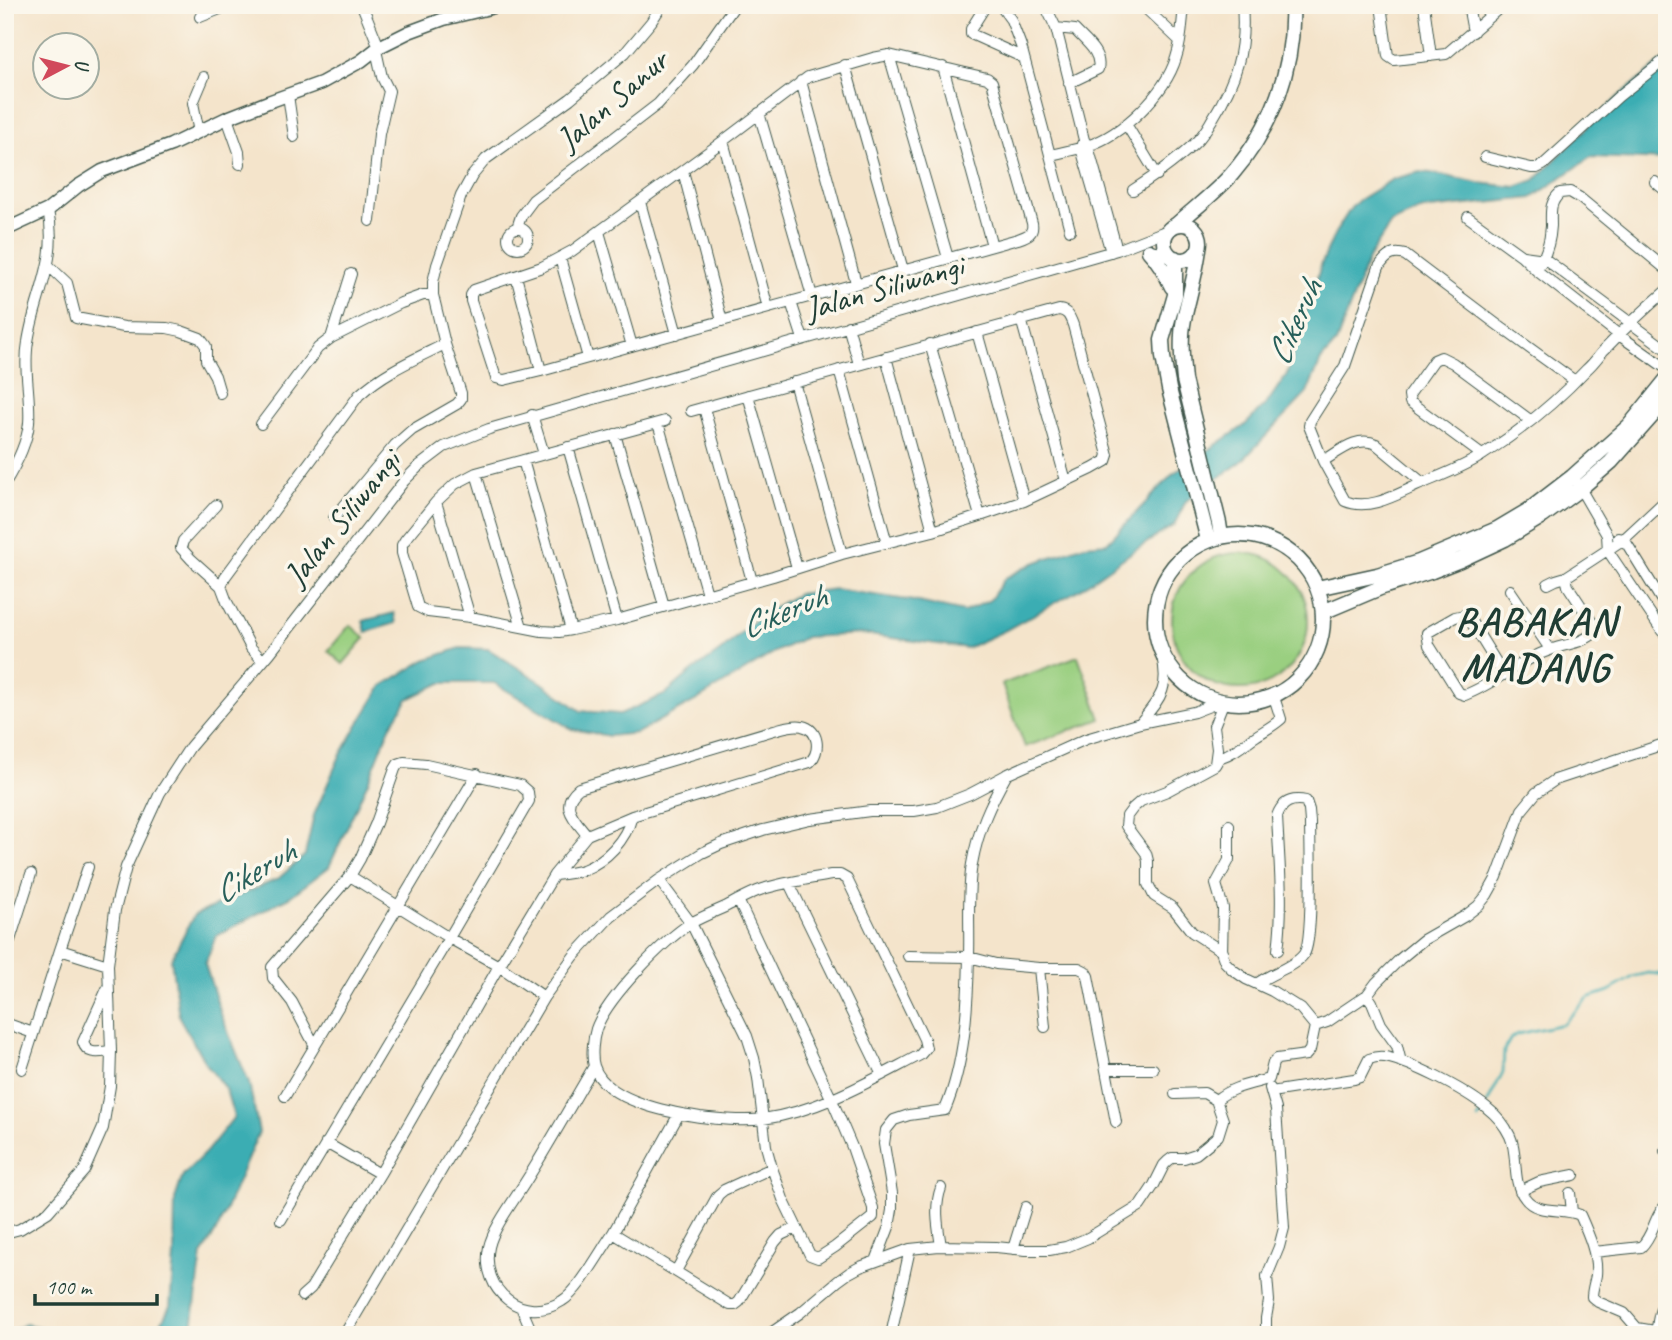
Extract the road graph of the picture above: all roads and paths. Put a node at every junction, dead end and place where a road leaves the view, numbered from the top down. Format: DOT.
graph roads {
  1 [pos="230,5"];
  2 [pos="362,5"];
  3 [pos="502,5"];
  4 [pos="662,5"];
  5 [pos="735,5"];
  6 [pos="986,5"];
  7 [pos="1000,5"];
  8 [pos="1045,5"];
  9 [pos="1142,5"];
  10 [pos="1184,5"];
  11 [pos="1242,5"];
  12 [pos="1292,5"];
  13 [pos="1381,5"];
  14 [pos="1424,5"];
  15 [pos="1468,5"];
  16 [pos="1503,5"];
  17 [pos="464,10"];
  18 [pos="200,17"];
  19 [pos="1056,28"];
  20 [pos="1473,32"];
  21 [pos="1181,41"];
  22 [pos="377,49"];
  23 [pos="889,55"];
  24 [pos="1431,56"];
  25 [pos="1024,58"];
  26 [pos="1667,58"];
  27 [pos="845,65"];
  28 [pos="943,67"];
  29 [pos="204,77"];
  30 [pos="801,80"];
  31 [pos="1069,83"];
  32 [pos="288,95"];
  33 [pos="759,113"];
  34 [pos="227,118"];
  35 [pos="1126,124"];
  36 [pos="199,132"];
  37 [pos="294,137"];
  38 [pos="723,141"];
  39 [pos="1084,145"];
  40 [pos="1050,155"];
  41 [pos="1485,157"];
  42 [pos="240,164"];
  43 [pos="683,171"];
  44 [pos="1157,175"];
  45 [pos="1655,182"];
  46 [pos="1217,188"];
  47 [pos="1133,190"];
  48 [pos="1667,192"];
  49 [pos="640,202"];
  50 [pos="48,210"];
  51 [pos="1468,217"];
  52 [pos="370,221"];
  53 [pos="517,228"];
  54 [pos="1172,228"];
  55 [pos="5,230"];
  56 [pos="1070,230"];
  57 [pos="1197,231"];
  58 [pos="599,232"];
  59 [pos="1133,244"];
  60 [pos="992,246"];
  61 [pos="1199,249"];
  62 [pos="1114,251"];
  63 [pos="1149,251"];
  64 [pos="1172,256"];
  65 [pos="1522,256"];
  66 [pos="560,258"];
  67 [pos="948,258"];
  68 [pos="1545,259"];
  69 [pos="48,265"];
  70 [pos="903,270"];
  71 [pos="1536,270"];
  72 [pos="1667,270"];
  73 [pos="351,274"];
  74 [pos="516,276"];
  75 [pos="856,284"];
  76 [pos="1667,289"];
  77 [pos="433,295"];
  78 [pos="1175,295"];
  79 [pos="812,296"];
  80 [pos="791,302"];
  81 [pos="768,308"];
  82 [pos="1021,319"];
  83 [pos="723,321"];
  84 [pos="1631,322"];
  85 [pos="848,326"];
  86 [pos="976,331"];
  87 [pos="677,334"];
  88 [pos="1619,335"];
  89 [pos="331,338"];
  90 [pos="803,339"];
  91 [pos="445,344"];
  92 [pos="930,344"];
  93 [pos="632,346"];
  94 [pos="1667,350"];
  95 [pos="886,357"];
  96 [pos="588,358"];
  97 [pos="859,364"];
  98 [pos="1667,369"];
  99 [pos="839,370"];
  100 [pos="541,371"];
  101 [pos="1667,379"];
  102 [pos="1575,381"];
  103 [pos="794,382"];
  104 [pos="220,393"];
  105 [pos="748,395"];
  106 [pos="1667,399"];
  107 [pos="704,408"];
  108 [pos="691,411"];
  109 [pos="532,415"];
  110 [pos="1530,420"];
  111 [pos="261,424"];
  112 [pos="615,434"];
  113 [pos="568,447"];
  114 [pos="1193,451"];
  115 [pos="544,454"];
  116 [pos="1482,455"];
  117 [pos="523,460"];
  118 [pos="1323,461"];
  119 [pos="10,466"];
  120 [pos="476,473"];
  121 [pos="1066,481"];
  122 [pos="1577,482"];
  123 [pos="5,483"];
  124 [pos="1423,483"];
  125 [pos="1024,501"];
  126 [pos="436,502"];
  127 [pos="1663,503"];
  128 [pos="216,505"];
  129 [pos="980,516"];
  130 [pos="334,518"];
  131 [pos="1667,518"];
  132 [pos="933,531"];
  133 [pos="1608,535"];
  134 [pos="1214,538"];
  135 [pos="1624,539"];
  136 [pos="887,543"];
  137 [pos="1608,551"];
  138 [pos="842,554"];
  139 [pos="797,568"];
  140 [pos="1566,577"];
  141 [pos="752,582"];
  142 [pos="1548,584"];
  143 [pos="221,586"];
  144 [pos="1317,588"];
  145 [pos="1510,590"];
  146 [pos="707,594"];
  147 [pos="664,606"];
  148 [pos="1667,609"];
  149 [pos="1323,612"];
  150 [pos="470,617"];
  151 [pos="617,620"];
  152 [pos="522,627"];
  153 [pos="571,630"];
  154 [pos="1667,632"];
  155 [pos="1550,649"];
  156 [pos="1162,656"];
  157 [pos="263,661"];
  158 [pos="1504,675"];
  159 [pos="1274,697"];
  160 [pos="1222,703"];
  161 [pos="1140,723"];
  162 [pos="1667,743"];
  163 [pos="1215,765"];
  164 [pos="477,774"];
  165 [pos="1007,774"];
  166 [pos="632,817"];
  167 [pos="1230,825"];
  168 [pos="587,835"];
  169 [pos="88,867"];
  170 [pos="31,874"];
  171 [pos="554,875"];
  172 [pos="349,876"];
  173 [pos="659,880"];
  174 [pos="789,883"];
  175 [pos="738,900"];
  176 [pos="398,907"];
  177 [pos="691,923"];
  178 [pos="449,939"];
  179 [pos="60,950"];
  180 [pos="1279,950"];
  181 [pos="1223,952"];
  182 [pos="5,956"];
  183 [pos="908,956"];
  184 [pos="969,957"];
  185 [pos="108,965"];
  186 [pos="499,967"];
  187 [pos="1040,968"];
  188 [pos="1258,983"];
  189 [pos="109,985"];
  190 [pos="1367,995"];
  191 [pos="544,997"];
  192 [pos="5,1023"];
  193 [pos="1315,1026"];
  194 [pos="1045,1027"];
  195 [pos="33,1033"];
  196 [pos="315,1046"];
  197 [pos="111,1051"];
  198 [pos="1401,1062"];
  199 [pos="594,1066"];
  200 [pos="22,1069"];
  201 [pos="1106,1069"];
  202 [pos="1153,1069"];
  203 [pos="881,1075"];
  204 [pos="1269,1079"];
  205 [pos="1271,1091"];
  206 [pos="1175,1094"];
  207 [pos="285,1096"];
  208 [pos="832,1100"];
  209 [pos="1216,1100"];
  210 [pos="678,1114"];
  211 [pos="762,1120"];
  212 [pos="1116,1122"];
  213 [pos="326,1143"];
  214 [pos="772,1168"];
  215 [pos="380,1174"];
  216 [pos="1574,1175"];
  217 [pos="941,1188"];
  218 [pos="1520,1191"];
  219 [pos="1570,1193"];
  220 [pos="1667,1204"];
  221 [pos="1026,1208"];
  222 [pos="1572,1212"];
  223 [pos="281,1220"];
  224 [pos="796,1228"];
  225 [pos="613,1233"];
  226 [pos="5,1234"];
  227 [pos="941,1246"];
  228 [pos="910,1249"];
  229 [pos="1013,1249"];
  230 [pos="1594,1252"];
  231 [pos="876,1261"];
  232 [pos="676,1271"];
  233 [pos="302,1296"];
  234 [pos="1667,1297"];
  235 [pos="521,1307"];
  236 [pos="1662,1333"];
  237 [pos="344,1335"];
  238 [pos="533,1335"];
  239 [pos="768,1335"];
  240 [pos="891,1335"];
  241 [pos="1266,1335"];
  1 -- 18 [label="street"];
  2 -- 22 [label="street"];
  3 -- 17 [label="street"];
  4 -- 77 [label="street"];
  5 -- 53 [label="street, Jalan Sanur"];
  6 -- 25 [label="street"];
  7 -- 25 [label="street"];
  8 -- 19 [label="street"];
  9 -- 21 [label="street"];
  10 -- 21 [label="street"];
  11 -- 44 [label="street"];
  12 -- 46 [label="main road"];
  13 -- 24 [label="street"];
  14 -- 24 [label="street"];
  15 -- 20 [label="street"];
  16 -- 20 [label="street"];
  17 -- 22 [label="street"];
  19 -- 31 [label="street"];
  19 -- 31 [label="street"];
  20 -- 24 [label="street"];
  21 -- 35 [label="street"];
  22 -- 32 [label="street"];
  22 -- 52 [label="street"];
  23 -- 27 [label="street"];
  23 -- 28 [label="street"];
  23 -- 67 [label="street"];
  25 -- 40 [label="street"];
  26 -- 41 [label="street"];
  27 -- 30 [label="street"];
  27 -- 70 [label="street"];
  28 -- 60 [label="street"];
  28 -- 60 [label="street"];
  29 -- 36 [label="street"];
  30 -- 33 [label="street"];
  30 -- 75 [label="street"];
  31 -- 39 [label="street"];
  32 -- 34 [label="street"];
  32 -- 37 [label="street"];
  33 -- 38 [label="street"];
  33 -- 79 [label="street"];
  34 -- 36 [label="street"];
  34 -- 42 [label="street"];
  35 -- 39 [label="street"];
  35 -- 44 [label="street"];
  36 -- 50 [label="street"];
  38 -- 43 [label="street"];
  38 -- 81 [label="street"];
  39 -- 40 [label="street"];
  39 -- 62 [label="street"];
  40 -- 56 [label="street"];
  43 -- 49 [label="street"];
  43 -- 83 [label="street"];
  44 -- 47 [label="street"];
  45 -- 48 [label="street"];
  46 -- 54 [label="main road"];
  46 -- 57 [label="main road"];
  49 -- 58 [label="street"];
  49 -- 87 [label="street"];
  50 -- 55 [label="street"];
  50 -- 69 [label="street"];
  51 -- 65 [label="street"];
  54 -- 57 [label="main road"];
  54 -- 59 [label="street, Jalan Siliwangi"];
  54 -- 64 [label="main road"];
  57 -- 61 [label="main road"];
  58 -- 66 [label="street"];
  58 -- 93 [label="street"];
  59 -- 62 [label="street, Jalan Siliwangi"];
  59 -- 63 [label="street"];
  60 -- 67 [label="street"];
  61 -- 64 [label="main road"];
  61 -- 114 [label="main road"];
  62 -- 85 [label="street, Jalan Siliwangi"];
  63 -- 64 [label="street"];
  63 -- 78 [label="main road"];
  64 -- 78 [label="main road"];
  65 -- 68 [label="street"];
  65 -- 71 [label="street"];
  66 -- 74 [label="street"];
  66 -- 96 [label="street"];
  67 -- 70 [label="street"];
  68 -- 71 [label="street"];
  68 -- 72 [label="street"];
  68 -- 84 [label="street"];
  69 -- 104 [label="street"];
  69 -- 119 [label="street"];
  70 -- 75 [label="street"];
  71 -- 88 [label="street"];
  73 -- 89 [label="street"];
  74 -- 100 [label="street"];
  74 -- 100 [label="street"];
  75 -- 79 [label="street"];
  76 -- 84 [label="street"];
  77 -- 89 [label="street"];
  77 -- 91 [label="street"];
  78 -- 114 [label="main road"];
  79 -- 80 [label="street"];
  80 -- 81 [label="street"];
  80 -- 90 [label="street"];
  81 -- 83 [label="street"];
  82 -- 86 [label="street"];
  82 -- 121 [label="street"];
  82 -- 121 [label="street"];
  83 -- 87 [label="street"];
  84 -- 88 [label="street"];
  84 -- 94 [label="street"];
  85 -- 90 [label="street, Jalan Siliwangi"];
  85 -- 97 [label="street"];
  86 -- 92 [label="street"];
  86 -- 125 [label="street"];
  87 -- 93 [label="street"];
  88 -- 98 [label="street"];
  88 -- 102 [label="street"];
  89 -- 111 [label="street"];
  90 -- 109 [label="street, Jalan Siliwangi"];
  91 -- 130 [label="street"];
  91 -- 143 [label="street"];
  92 -- 95 [label="street"];
  92 -- 129 [label="street"];
  93 -- 96 [label="street"];
  95 -- 97 [label="street"];
  95 -- 132 [label="street"];
  96 -- 100 [label="street"];
  97 -- 99 [label="street"];
  99 -- 103 [label="street"];
  99 -- 136 [label="street"];
  101 -- 122 [label="main road"];
  102 -- 110 [label="street"];
  102 -- 118 [label="street"];
  103 -- 105 [label="street"];
  103 -- 138 [label="street"];
  105 -- 107 [label="street"];
  105 -- 139 [label="street"];
  106 -- 122 [label="main road"];
  107 -- 108 [label="street"];
  107 -- 141 [label="street"];
  109 -- 115 [label="street"];
  109 -- 157 [label="street, Jalan Siliwangi"];
  110 -- 116 [label="street"];
  110 -- 116 [label="street"];
  112 -- 113 [label="street"];
  112 -- 146 [label="street"];
  112 -- 147 [label="street"];
  113 -- 115 [label="street"];
  113 -- 151 [label="street"];
  114 -- 134 [label="main road"];
  115 -- 117 [label="street"];
  116 -- 124 [label="street"];
  117 -- 120 [label="street"];
  117 -- 153 [label="street"];
  118 -- 124 [label="street"];
  118 -- 124 [label="street"];
  119 -- 123 [label="street"];
  120 -- 126 [label="street"];
  120 -- 152 [label="street"];
  121 -- 125 [label="street"];
  122 -- 133 [label="street"];
  122 -- 144 [label="main road"];
  122 -- 149 [label="main road"];
  125 -- 129 [label="street"];
  126 -- 150 [label="street"];
  126 -- 150 [label="street"];
  127 -- 131 [label="street"];
  127 -- 135 [label="street"];
  128 -- 143 [label="street"];
  129 -- 132 [label="street"];
  132 -- 136 [label="street"];
  133 -- 135 [label="street"];
  133 -- 137 [label="street"];
  134 -- 144 [label="main road"];
  134 -- 156 [label="main road"];
  135 -- 137 [label="street"];
  135 -- 148 [label="street"];
  136 -- 138 [label="street"];
  137 -- 140 [label="street"];
  137 -- 154 [label="street"];
  138 -- 139 [label="street"];
  139 -- 141 [label="street"];
  140 -- 142 [label="street"];
  140 -- 155 [label="street"];
  141 -- 146 [label="street"];
  143 -- 157 [label="street"];
  144 -- 149 [label="main road"];
  145 -- 155 [label="street"];
  146 -- 147 [label="street"];
  147 -- 151 [label="street"];
  149 -- 159 [label="main road"];
  150 -- 152 [label="street"];
  151 -- 153 [label="street"];
  152 -- 153 [label="street"];
  155 -- 158 [label="street"];
  156 -- 160 [label="main road"];
  156 -- 161 [label="street"];
  157 -- 185 [label="street, Jalan Siliwangi"];
  158 -- 158 [label="street"];
  159 -- 160 [label="main road"];
  159 -- 163 [label="street"];
  160 -- 161 [label="street"];
  160 -- 163 [label="street"];
  161 -- 165 [label="street"];
  162 -- 190 [label="street"];
  163 -- 181 [label="street"];
  164 -- 172 [label="street"];
  164 -- 176 [label="street"];
  164 -- 178 [label="street"];
  165 -- 173 [label="street"];
  165 -- 184 [label="street"];
  166 -- 168 [label="street"];
  166 -- 168 [label="street"];
  166 -- 171 [label="street"];
  167 -- 181 [label="street"];
  168 -- 171 [label="street"];
  169 -- 179 [label="street"];
  170 -- 182 [label="street"];
  171 -- 186 [label="street"];
  172 -- 176 [label="street"];
  172 -- 196 [label="street"];
  173 -- 177 [label="street"];
  173 -- 191 [label="street"];
  174 -- 175 [label="street"];
  174 -- 203 [label="street"];
  174 -- 203 [label="street"];
  175 -- 177 [label="street"];
  175 -- 208 [label="street"];
  176 -- 178 [label="street"];
  176 -- 196 [label="street"];
  177 -- 199 [label="street"];
  177 -- 211 [label="street"];
  178 -- 186 [label="street"];
  178 -- 213 [label="street"];
  179 -- 185 [label="street"];
  179 -- 195 [label="street"];
  180 -- 188 [label="street"];
  181 -- 188 [label="street"];
  183 -- 184 [label="street"];
  184 -- 187 [label="street"];
  184 -- 231 [label="street"];
  185 -- 189 [label="street, Jalan Siliwangi"];
  186 -- 191 [label="street"];
  186 -- 215 [label="street"];
  187 -- 194 [label="street"];
  187 -- 201 [label="street"];
  188 -- 193 [label="street"];
  189 -- 197 [label="street, Jalan Siliwangi"];
  189 -- 197 [label="street"];
  190 -- 193 [label="street"];
  190 -- 198 [label="street"];
  191 -- 237 [label="street"];
  192 -- 195 [label="street"];
  193 -- 204 [label="street"];
  195 -- 200 [label="street"];
  196 -- 207 [label="street"];
  197 -- 226 [label="street, Jalan Siliwangi"];
  198 -- 205 [label="street"];
  198 -- 218 [label="street"];
  199 -- 210 [label="street"];
  199 -- 235 [label="street"];
  201 -- 202 [label="street"];
  201 -- 212 [label="street"];
  203 -- 208 [label="street"];
  204 -- 205 [label="street"];
  204 -- 209 [label="street"];
  205 -- 241 [label="street"];
  206 -- 209 [label="street"];
  208 -- 211 [label="street"];
  208 -- 224 [label="street"];
  209 -- 229 [label="street"];
  210 -- 211 [label="street"];
  210 -- 225 [label="street"];
  211 -- 214 [label="street"];
  213 -- 215 [label="street"];
  213 -- 223 [label="street"];
  214 -- 224 [label="street"];
  214 -- 232 [label="street"];
  215 -- 233 [label="street"];
  216 -- 218 [label="street"];
  217 -- 227 [label="street"];
  218 -- 222 [label="street"];
  219 -- 222 [label="street"];
  220 -- 230 [label="street"];
  221 -- 229 [label="street"];
  222 -- 230 [label="street"];
  224 -- 232 [label="street"];
  225 -- 232 [label="street"];
  225 -- 235 [label="street"];
  227 -- 228 [label="street"];
  227 -- 229 [label="street"];
  228 -- 231 [label="street"];
  228 -- 240 [label="street"];
  230 -- 236 [label="street"];
  231 -- 239 [label="street"];
  234 -- 236 [label="street"];
  235 -- 238 [label="street"];
}
